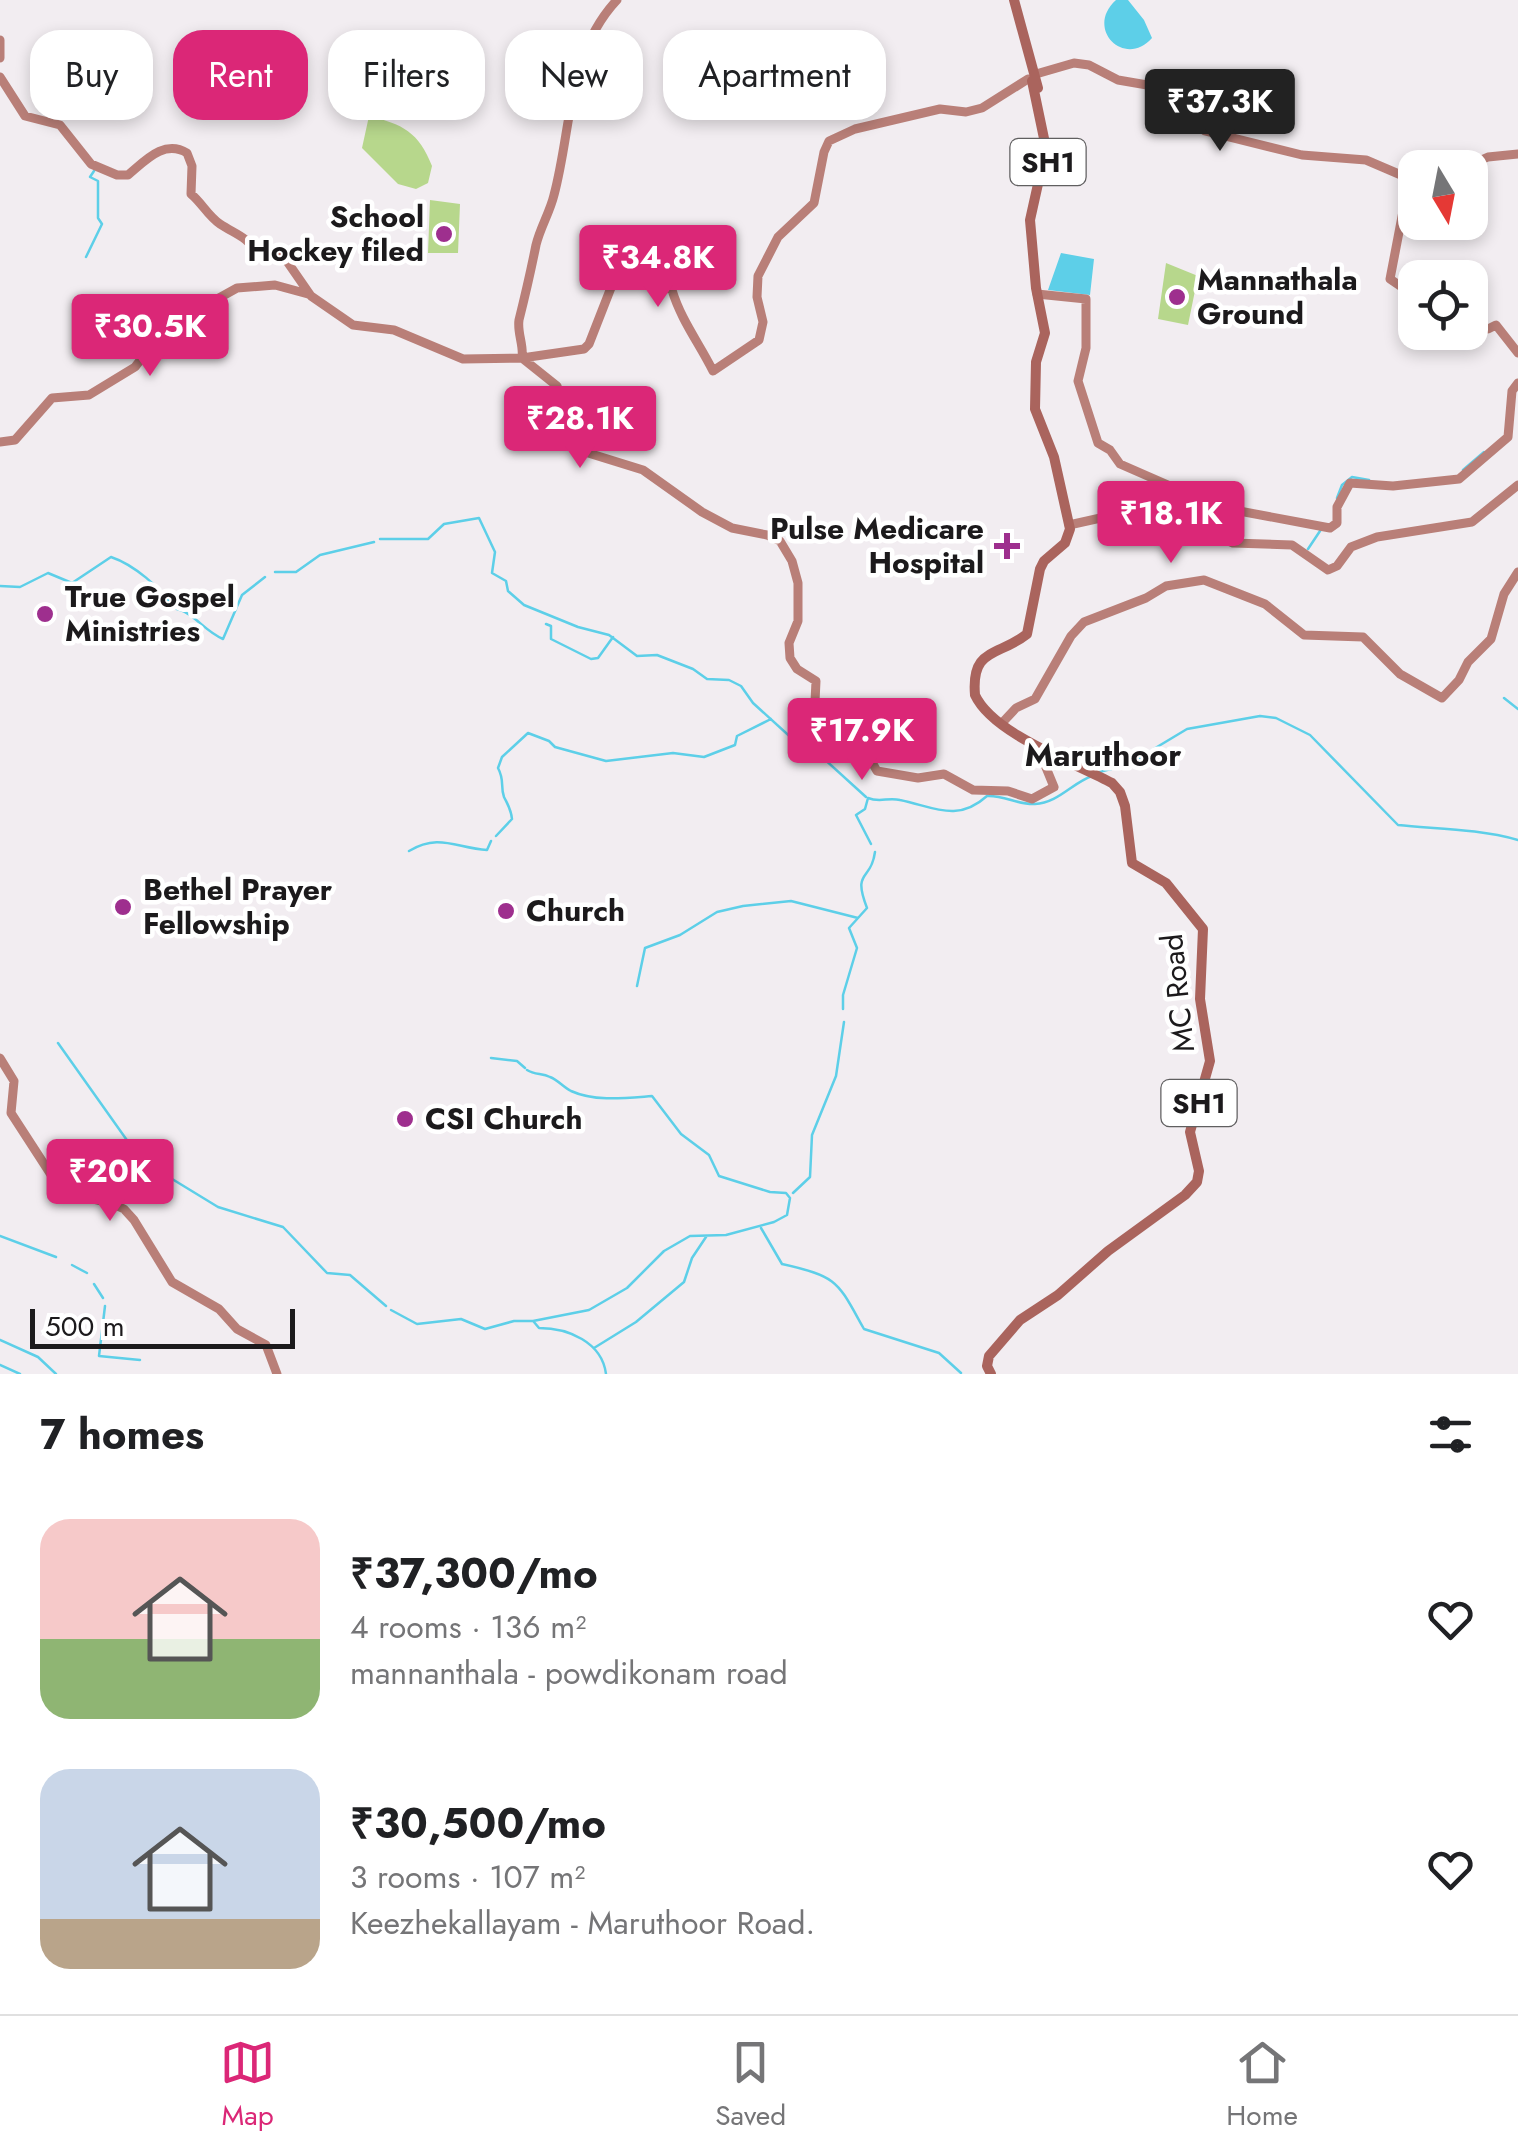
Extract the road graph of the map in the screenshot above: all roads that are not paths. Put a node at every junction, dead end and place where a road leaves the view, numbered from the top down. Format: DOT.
graph roads {
  1 [pos="617,0"];
  2 [pos="1011,0"];
  3 [pos="0,40"];
  4 [pos="0,58"];
  5 [pos="0,76"];
  6 [pos="1032,76"];
  7 [pos="1518,154"];
  8 [pos="1488,157"];
  9 [pos="1398,175"];
  10 [pos="1399,240"];
  11 [pos="1398,285"];
  12 [pos="1037,294"];
  13 [pos="311,296"];
  14 [pos="1488,329"];
  15 [pos="1518,353"];
  16 [pos="522,358"];
  17 [pos="1518,382"];
  18 [pos="0,442"];
  19 [pos="1518,485"];
  20 [pos="1069,525"];
  21 [pos="1518,572"];
  22 [pos="1002,724"];
  23 [pos="1038,748"];
  24 [pos="0,1058"];
  25 [pos="276,1374"];
  26 [pos="991,1374"];
  1 -- 16 [label="street"];
  2 -- 6 [label="main road, SH1"];
  3 -- 4 [label="street"];
  5 -- 13 [label="street"];
  6 -- 9 [label="street"];
  6 -- 12 [label="main road, SH1"];
  6 -- 16 [label="street"];
  7 -- 8 [label="street"];
  10 -- 11 [label="street"];
  12 -- 17 [label="street"];
  12 -- 20 [label="main road, SH1"];
  13 -- 16 [label="street"];
  13 -- 18 [label="street"];
  14 -- 15 [label="street"];
  16 -- 23 [label="street"];
  19 -- 20 [label="street"];
  20 -- 22 [label="main road, MC Road / SH1"];
  21 -- 22 [label="street"];
  22 -- 23 [label="main road, MC Road / SH1"];
  23 -- 26 [label="main road, MC Road / SH1"];
  24 -- 25 [label="street"];
}
